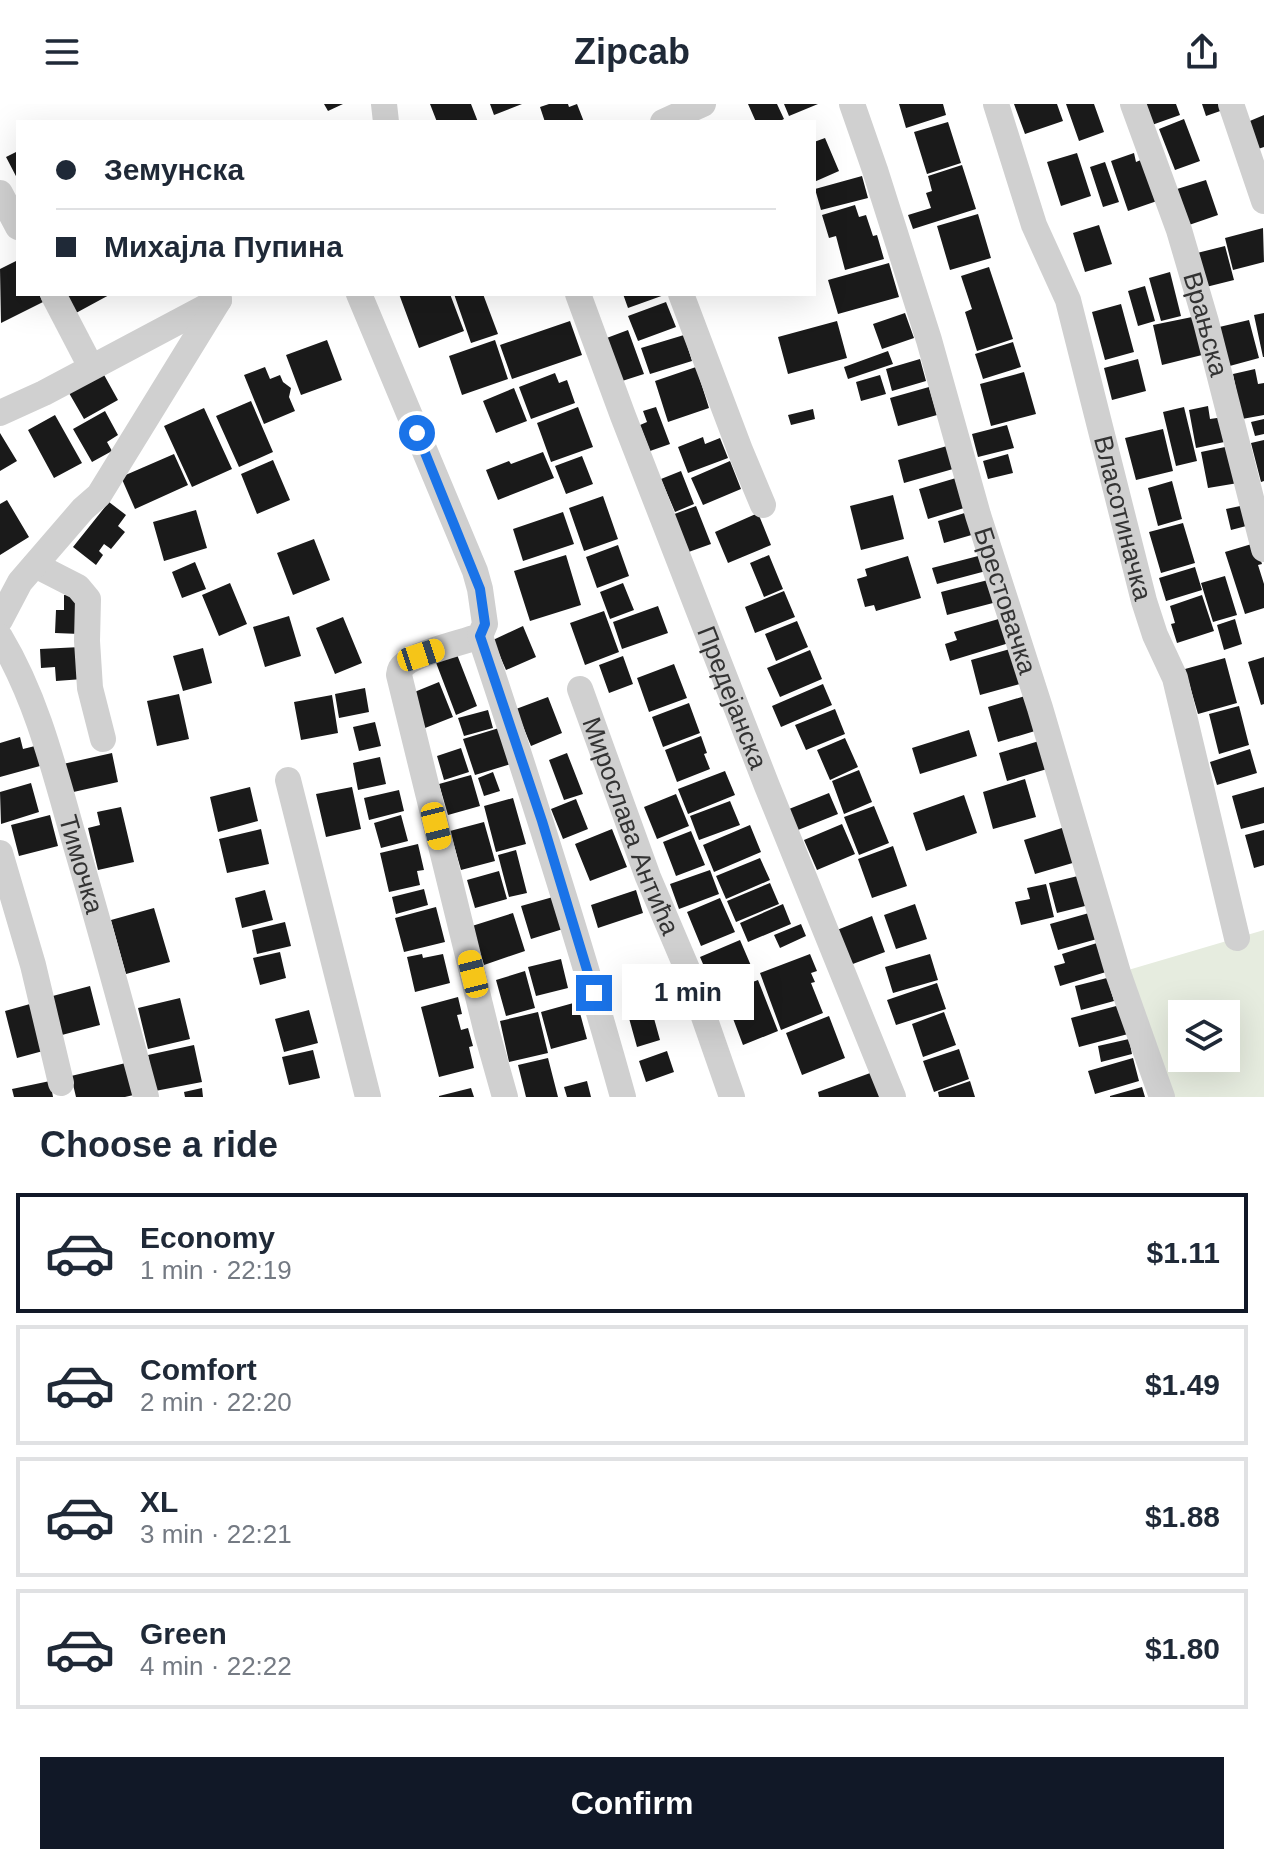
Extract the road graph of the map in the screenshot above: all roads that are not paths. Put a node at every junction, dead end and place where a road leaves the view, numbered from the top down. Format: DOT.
graph roads {
  1 [pos="703,104"];
  2 [pos="852,104"];
  3 [pos="996,104"];
  4 [pos="1133,104"];
  5 [pos="1231,104"];
  6 [pos="667,120"];
  7 [pos="0,193"];
  8 [pos="1264,201"];
  9 [pos="16,223"];
  10 [pos="54,296"];
  11 [pos="360,296"];
  12 [pos="579,296"];
  13 [pos="682,296"];
  14 [pos="224,297"];
  15 [pos="91,367"];
  16 [pos="0,413"];
  17 [pos="763,505"];
  18 [pos="1264,549"];
  19 [pos="35,565"];
  20 [pos="0,620"];
  21 [pos="480,636"];
  22 [pos="0,637"];
  23 [pos="580,689"];
  24 [pos="103,739"];
  25 [pos="288,780"];
  26 [pos="0,853"];
  27 [pos="1237,938"];
  28 [pos="61,1083"];
  29 [pos="146,1097"];
  30 [pos="368,1097"];
  31 [pos="505,1097"];
  32 [pos="623,1097"];
  33 [pos="732,1097"];
  34 [pos="893,1097"];
  35 [pos="1162,1097"];
  1 -- 6 [label="street"];
  2 -- 35 [label="street, Брестовачка"];
  3 -- 27 [label="street, Власотиначка"];
  4 -- 18 [label="street, Врањска"];
  5 -- 8 [label="street"];
  7 -- 9 [label="street"];
  10 -- 15 [label="street"];
  11 -- 21 [label="street"];
  12 -- 34 [label="street, Предејанска"];
  13 -- 17 [label="street"];
  14 -- 15 [label="street"];
  14 -- 19 [label="street"];
  15 -- 16 [label="street"];
  19 -- 20 [label="street"];
  19 -- 24 [label="street"];
  21 -- 31 [label="street"];
  21 -- 32 [label="street"];
  22 -- 29 [label="street, Тимочка"];
  23 -- 33 [label="street, Мирослава Антића"];
  25 -- 30 [label="street"];
  26 -- 28 [label="street"];
}
